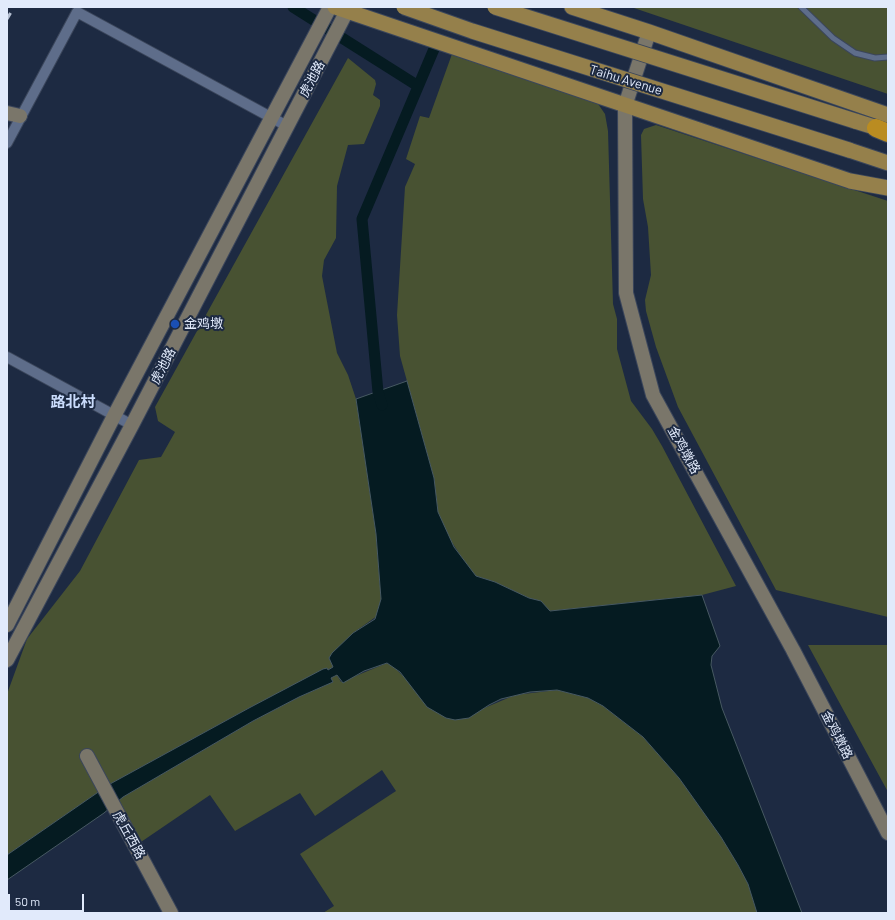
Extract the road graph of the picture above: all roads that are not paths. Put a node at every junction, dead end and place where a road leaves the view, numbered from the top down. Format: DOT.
graph roads {
  1 [pos="404,7"];
  2 [pos="495,7"];
  3 [pos="572,7"];
  4 [pos="801,7"];
  5 [pos="338,12"];
  6 [pos="650,32"];
  7 [pos="888,57"];
  8 [pos="625,106"];
  9 [pos="14,114"];
  10 [pos="271,117"];
  11 [pos="286,126"];
  12 [pos="885,127"];
  13 [pos="7,143"];
  14 [pos="888,163"];
  15 [pos="888,188"];
  16 [pos="7,357"];
  17 [pos="114,416"];
  18 [pos="132,425"];
  19 [pos="7,626"];
  20 [pos="7,660"];
  21 [pos="88,756"];
  22 [pos="888,833"];
  23 [pos="171,913"];
  1 -- 14 [label="main road, Taihu Avenue, bridge"];
  2 -- 12 [label="main road, bridge"];
  3 -- 6 [label="main road"];
  4 -- 7 [label="lane"];
  5 -- 8 [label="main road"];
  5 -- 10 [label="main road, 虎池路"];
  5 -- 11 [label="main road, 虎池路"];
  6 -- 8 [label="main road, 金鸡墩路"];
  6 -- 12 [label="main road"];
  8 -- 15 [label="main road"];
  8 -- 22 [label="main road, 金鸡墩路"];
  9 -- 10 [label="street"];
  9 -- 13 [label="street"];
  10 -- 11 [label="street"];
  10 -- 17 [label="main road, 虎池路"];
  11 -- 18 [label="main road, 虎池路"];
  16 -- 17 [label="street"];
  17 -- 18 [label="street"];
  17 -- 19 [label="main road, 虎池路"];
  18 -- 20 [label="main road, 虎池路"];
  21 -- 23 [label="main road, 虎丘西路"];
}
